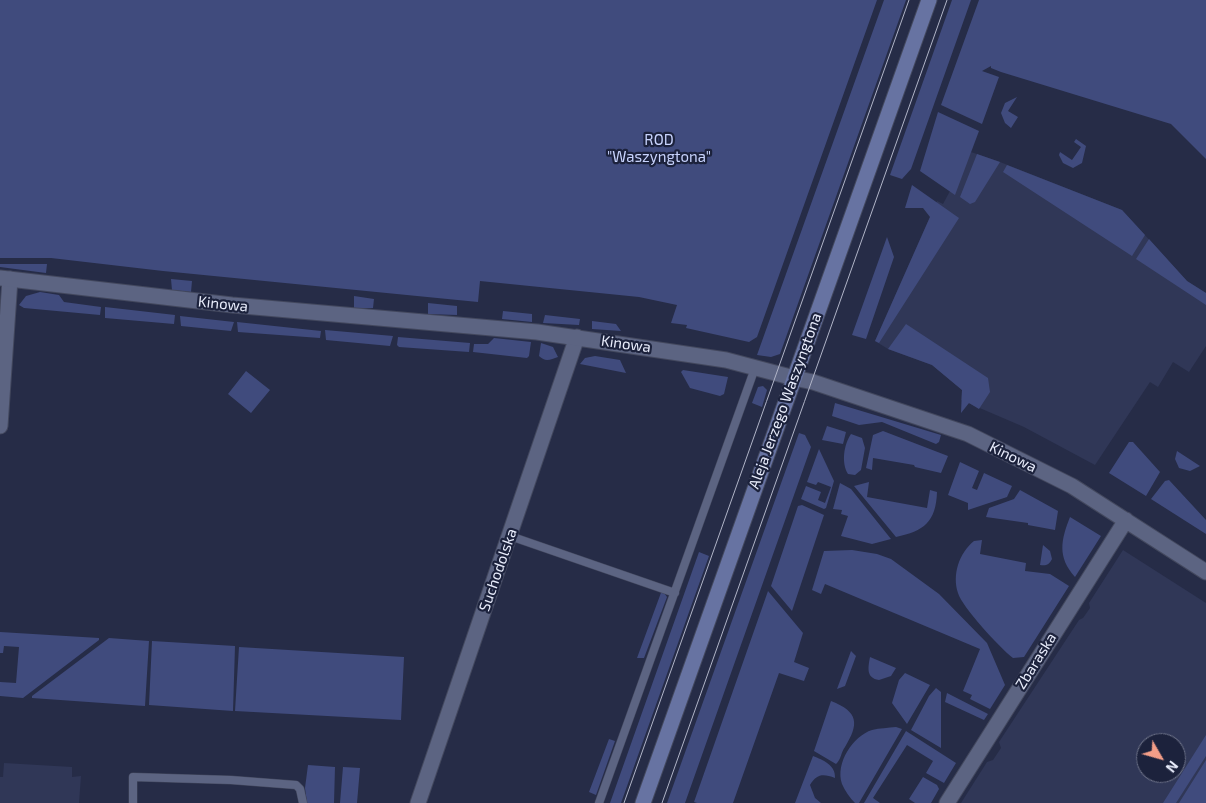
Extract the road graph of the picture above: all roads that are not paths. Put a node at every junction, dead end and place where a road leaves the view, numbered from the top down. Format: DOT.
graph roads {
  1 [pos="929,0"];
  2 [pos="5,278"];
  3 [pos="576,338"];
  4 [pos="755,368"];
  5 [pos="794,378"];
  6 [pos="0,426"];
  7 [pos="1126,520"];
  8 [pos="510,536"];
  9 [pos="1206,572"];
  10 [pos="675,593"];
  11 [pos="133,803"];
  12 [pos="303,803"];
  13 [pos="418,803"];
  14 [pos="598,803"];
  15 [pos="643,803"];
  16 [pos="947,803"];
  1 -- 5 [label="main road, Aleja Jerzego Waszyngtona"];
  2 -- 3 [label="street, Kinowa"];
  2 -- 6 [label="street"];
  3 -- 4 [label="street, Kinowa"];
  3 -- 8 [label="street, Suchodolska"];
  4 -- 5 [label="street, Kinowa"];
  4 -- 10 [label="lane"];
  5 -- 7 [label="street, Kinowa"];
  5 -- 15 [label="main road, Aleja Jerzego Waszyngtona"];
  7 -- 9 [label="street, Kinowa"];
  7 -- 16 [label="street, Zbaraska"];
  8 -- 10 [label="lane"];
  8 -- 13 [label="street, Suchodolska"];
  10 -- 14 [label="lane"];
  11 -- 12 [label="lane"];
}
